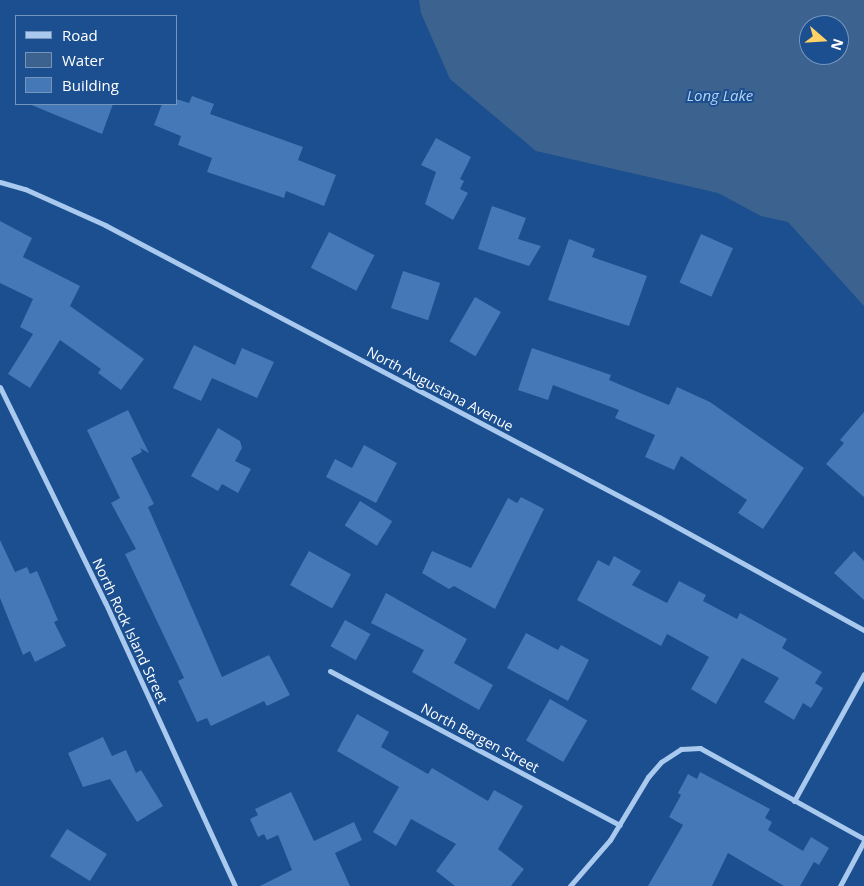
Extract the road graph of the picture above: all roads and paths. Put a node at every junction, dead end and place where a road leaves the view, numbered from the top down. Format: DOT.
graph roads {
  1 [pos="0,182"];
  2 [pos="0,387"];
  3 [pos="864,630"];
  4 [pos="330,671"];
  5 [pos="864,674"];
  6 [pos="794,801"];
  7 [pos="620,825"];
  8 [pos="864,840"];
  9 [pos="236,886"];
  10 [pos="570,886"];
  11 [pos="840,886"];
  1 -- 3 [label="street, North Augustana Avenue"];
  2 -- 9 [label="street, North Rock Island Street"];
  4 -- 7 [label="street, North Bergen Street"];
  5 -- 6 [label="street"];
  6 -- 7 [label="street"];
  6 -- 8 [label="street"];
  7 -- 10 [label="street"];
  8 -- 11 [label="street"];
}
